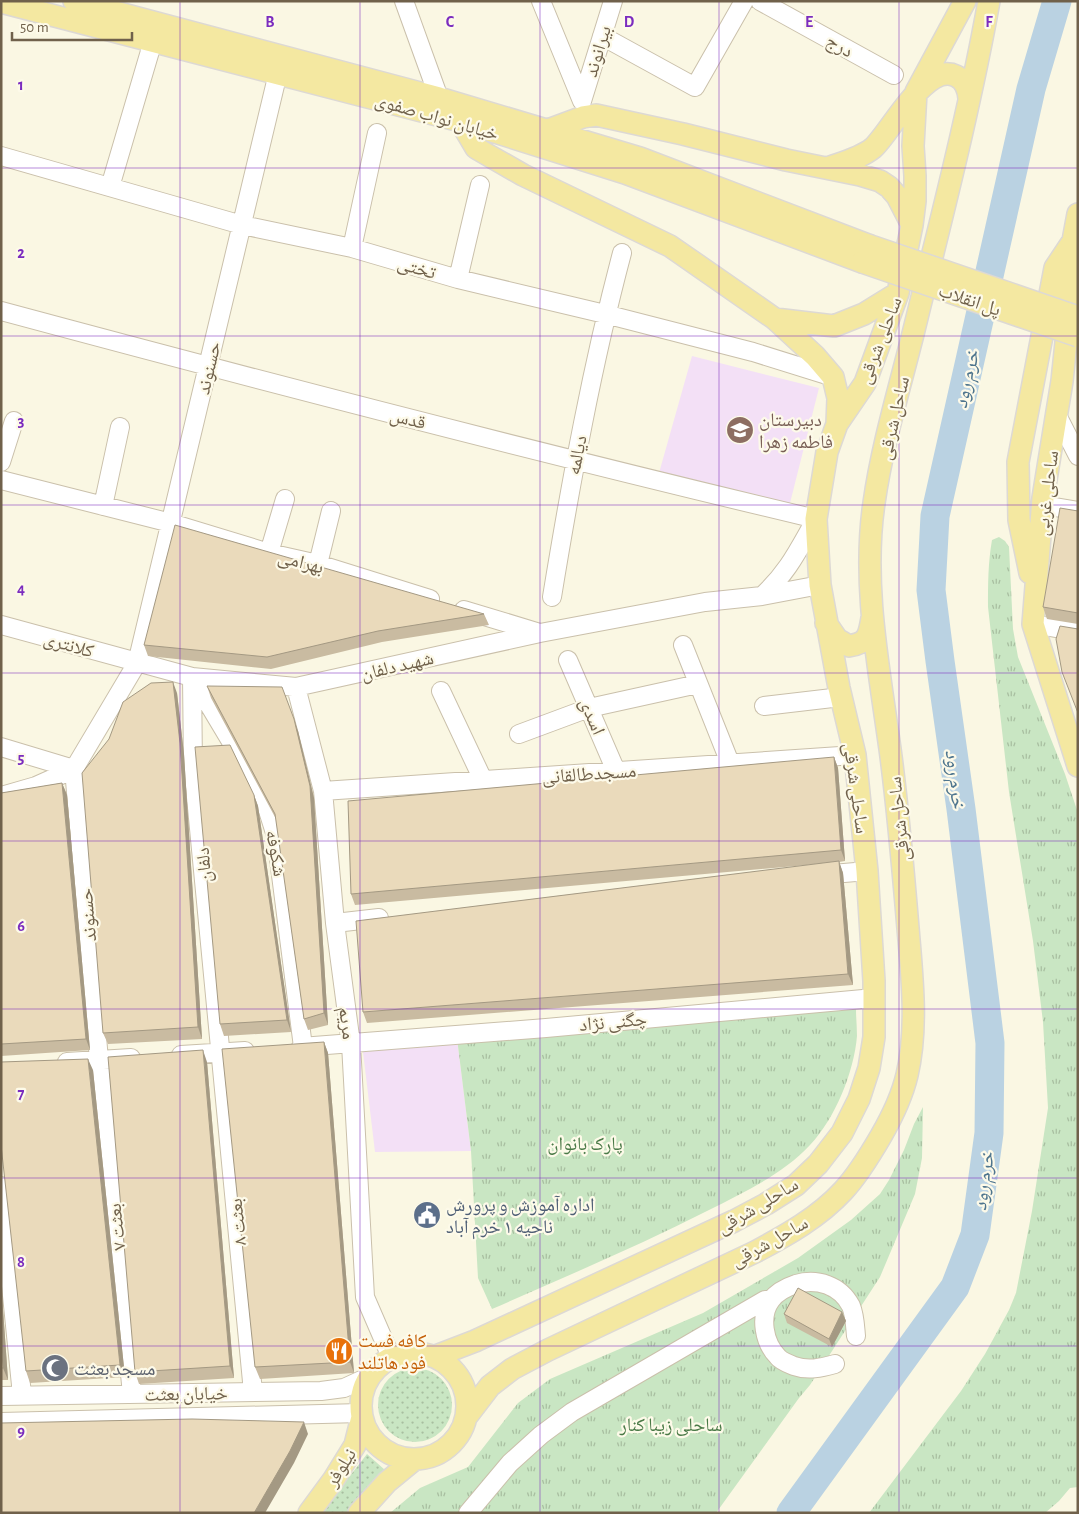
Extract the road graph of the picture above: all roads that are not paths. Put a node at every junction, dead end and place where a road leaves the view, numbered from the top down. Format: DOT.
graph roads {
  1 [pos="74,1"];
  2 [pos="404,1"];
  3 [pos="541,1"];
  4 [pos="613,1"];
  5 [pos="744,1"];
  6 [pos="760,1"];
  7 [pos="965,1"];
  8 [pos="989,1"];
  9 [pos="1,2"];
  10 [pos="105,4"];
  11 [pos="602,36"];
  12 [pos="153,41"];
  13 [pos="278,73"];
  14 [pos="894,75"];
  15 [pos="916,92"];
  16 [pos="438,98"];
  17 [pos="969,98"];
  18 [pos="460,121"];
  19 [pos="620,121"];
  20 [pos="548,130"];
  21 [pos="377,133"];
  22 [pos="607,148"];
  23 [pos="1,156"];
  24 [pos="826,168"];
  25 [pos="480,185"];
  26 [pos="110,187"];
  27 [pos="1078,214"];
  28 [pos="242,225"];
  29 [pos="912,225"];
  30 [pos="1073,240"];
  31 [pos="352,248"];
  32 [pos="622,253"];
  33 [pos="865,254"];
  34 [pos="458,279"];
  35 [pos="898,293"];
  36 [pos="1,311"];
  37 [pos="605,314"];
  38 [pos="1078,317"];
  39 [pos="775,319"];
  40 [pos="1078,336"];
  41 [pos="208,367"];
  42 [pos="833,377"];
  43 [pos="1056,415"];
  44 [pos="14,421"];
  45 [pos="837,424"];
  46 [pos="120,427"];
  47 [pos="1078,456"];
  48 [pos="575,461"];
  49 [pos="1,462"];
  50 [pos="1,480"];
  51 [pos="285,499"];
  52 [pos="1043,505"];
  53 [pos="103,506"];
  54 [pos="331,511"];
  55 [pos="1078,511"];
  56 [pos="816,519"];
  57 [pos="171,523"];
  58 [pos="270,553"];
  59 [pos="318,564"];
  60 [pos="820,585"];
  61 [pos="762,596"];
  62 [pos="1035,596"];
  63 [pos="552,597"];
  64 [pos="873,610"];
  65 [pos="826,623"];
  66 [pos="1,624"];
  67 [pos="1033,624"];
  68 [pos="1078,632"];
  69 [pos="540,633"];
  70 [pos="683,645"];
  71 [pos="568,660"];
  72 [pos="137,663"];
  73 [pos="192,677"];
  74 [pos="698,684"];
  75 [pos="881,685"];
  76 [pos="296,687"];
  77 [pos="441,691"];
  78 [pos="840,693"];
  79 [pos="764,706"];
  80 [pos="589,708"];
  81 [pos="519,734"];
  82 [pos="1,747"];
  83 [pos="855,755"];
  84 [pos="1076,758"];
  85 [pos="730,764"];
  86 [pos="74,769"];
  87 [pos="616,771"];
  88 [pos="484,780"];
  89 [pos="323,791"];
  90 [pos="1,796"];
  91 [pos="868,871"];
  92 [pos="804,877"];
  93 [pos="393,917"];
  94 [pos="335,923"];
  95 [pos="874,998"];
  96 [pos="351,1044"];
  97 [pos="303,1047"];
  98 [pos="285,1048"];
  99 [pos="257,1050"];
  100 [pos="221,1052"];
  101 [pos="164,1056"];
  102 [pos="146,1057"];
  103 [pos="99,1060"];
  104 [pos="50,1063"];
  105 [pos="1,1186"];
  106 [pos="771,1300"];
  107 [pos="856,1336"];
  108 [pos="436,1356"];
  109 [pos="391,1357"];
  110 [pos="835,1364"];
  111 [pos="368,1377"];
  112 [pos="253,1392"];
  113 [pos="132,1394"];
  114 [pos="22,1395"];
  115 [pos="1,1396"];
  116 [pos="361,1415"];
  117 [pos="467,1416"];
  118 [pos="1,1422"];
  119 [pos="415,1459"];
  120 [pos="308,1513"];
  121 [pos="359,1513"];
  122 [pos="468,1513"];
  1 -- 10 [label="main road, خیابان نواب صفوی"];
  2 -- 16 [label="street"];
  3 -- 11 [label="street, بیرانوند"];
  4 -- 11 [label="street, بیرانوند"];
  5 -- 11 [label="street"];
  6 -- 14 [label="street, درج"];
  7 -- 15 [label="main road, ساحلی شرقی"];
  8 -- 17 [label="main road, ساحل شرقی"];
  9 -- 12 [label="main road, خیابان نواب صفوی"];
  10 -- 16 [label="main road, خیابان نواب صفوی"];
  12 -- 13 [label="main road, خیابان نواب صفوی"];
  12 -- 26 [label="street"];
  13 -- 18 [label="main road, خیابان نواب صفوی"];
  13 -- 28 [label="street, حسنوند"];
  15 -- 17 [label="main road"];
  15 -- 24 [label="main road"];
  15 -- 29 [label="main road, ساحلی شرقی"];
  16 -- 20 [label="main road, خیابان نواب صفوی"];
  17 -- 64 [label="main road, ساحل شرقی"];
  18 -- 33 [label="main road, خیابان نواب صفوی"];
  18 -- 39 [label="main road"];
  19 -- 20 [label="main road"];
  19 -- 22 [label="main road"];
  19 -- 24 [label="main road"];
  20 -- 22 [label="main road, خیابان نواب صفوی"];
  21 -- 31 [label="street"];
  22 -- 33 [label="main road, خیابان نواب صفوی"];
  23 -- 26 [label="street, تختی"];
  24 -- 29 [label="main road"];
  25 -- 34 [label="street"];
  26 -- 28 [label="street, تختی"];
  27 -- 30 [label="main road, ساحلی غربی"];
  28 -- 31 [label="street, تختی"];
  28 -- 41 [label="street, حسنوند"];
  29 -- 35 [label="main road, ساحلی شرقی"];
  30 -- 43 [label="main road, ساحلی غربی"];
  30 -- 62 [label="main road"];
  31 -- 34 [label="street, تختی"];
  32 -- 37 [label="street, دیالمه"];
  33 -- 38 [label="main road, پل انقلاب, bridge"];
  33 -- 40 [label="main road, پل انقلاب, bridge"];
  34 -- 37 [label="street, تختی"];
  35 -- 39 [label="main road"];
  35 -- 45 [label="main road, ساحلی شرقی"];
  36 -- 41 [label="street, قدس"];
  37 -- 42 [label="street, تختی"];
  37 -- 48 [label="street, دیالمه"];
  39 -- 42 [label="main road"];
  41 -- 48 [label="street, قدس"];
  41 -- 57 [label="street, حسنوند"];
  42 -- 45 [label="main road"];
  43 -- 47 [label="street"];
  43 -- 52 [label="main road, ساحلی غربی"];
  44 -- 49 [label="street"];
  45 -- 56 [label="main road, ساحلی شرقی"];
  46 -- 53 [label="street"];
  48 -- 56 [label="street, قدس"];
  48 -- 63 [label="street, دیالمه"];
  50 -- 53 [label="street, بهرامی"];
  51 -- 58 [label="street"];
  52 -- 55 [label="street"];
  52 -- 62 [label="main road, ساحلی غربی"];
  53 -- 57 [label="street, بهرامی"];
  54 -- 59 [label="street"];
  56 -- 60 [label="main road, ساحلی شرقی"];
  56 -- 61 [label="street"];
  57 -- 58 [label="street, بهرامی"];
  57 -- 72 [label="street, حسنوند"];
  58 -- 59 [label="street, بهرامی"];
  59 -- 69 [label="street, بهرامی"];
  60 -- 61 [label="street, شهید دلفان"];
  60 -- 65 [label="main road, ساحلی شرقی"];
  61 -- 69 [label="street, شهید دلفان"];
  62 -- 67 [label="main road, ساحلی غربی"];
  64 -- 65 [label="main road"];
  64 -- 75 [label="main road, ساحل شرقی"];
  65 -- 78 [label="main road, ساحلی شرقی"];
  66 -- 72 [label="street, کلانتری"];
  67 -- 68 [label="street"];
  67 -- 84 [label="main road, ساحلی غربی"];
  69 -- 76 [label="street, شهید دلفان"];
  70 -- 74 [label="street"];
  71 -- 80 [label="street, اسدی"];
  72 -- 73 [label="street, شهید دلفان"];
  72 -- 86 [label="street"];
  73 -- 76 [label="street, شهید دلفان"];
  73 -- 97 [label="street, شکوفه"];
  73 -- 100 [label="street, دلفان"];
  74 -- 80 [label="street"];
  74 -- 85 [label="street"];
  75 -- 78 [label="main road"];
  75 -- 117 [label="main road, ساحل شرقی"];
  76 -- 89 [label="street, مریم"];
  77 -- 88 [label="street"];
  78 -- 79 [label="street"];
  78 -- 83 [label="main road, ساحلی شرقی"];
  80 -- 81 [label="street"];
  80 -- 87 [label="street, اسدی"];
  82 -- 86 [label="street"];
  83 -- 85 [label="street, مسجدطالقانی"];
  83 -- 91 [label="main road, ساحلی شرقی"];
  85 -- 87 [label="street, مسجدطالقانی"];
  86 -- 90 [label="street"];
  86 -- 103 [label="street, حسنوند"];
  87 -- 88 [label="street, مسجدطالقانی"];
  88 -- 89 [label="street, مسجدطالقانی"];
  89 -- 94 [label="street, مریم"];
  91 -- 92 [label="street"];
  91 -- 95 [label="main road, ساحلی شرقی"];
  93 -- 94 [label="street"];
  94 -- 96 [label="street, مریم"];
  95 -- 96 [label="street, چگنی نژاد"];
  95 -- 108 [label="main road, ساحلی شرقی"];
  96 -- 97 [label="street, چگنی نژاد"];
  96 -- 109 [label="street, مریم"];
  97 -- 98 [label="street, چگنی نژاد"];
  99 -- 100 [label="street"];
  100 -- 101 [label="street"];
  100 -- 112 [label="street, بعثت ۸"];
  102 -- 103 [label="street"];
  103 -- 104 [label="street"];
  103 -- 113 [label="street, بعثت ۷"];
  105 -- 114 [label="street"];
  106 -- 107 [label="street"];
  106 -- 110 [label="street"];
  106 -- 122 [label="street"];
  108 -- 109 [label="main road"];
  108 -- 117 [label="main road"];
  109 -- 111 [label="main road"];
  111 -- 112 [label="street, خیابان بعثت"];
  111 -- 116 [label="main road"];
  112 -- 113 [label="street, خیابان بعثت"];
  113 -- 114 [label="street, خیابان بعثت"];
  114 -- 115 [label="street, خیابان بعثت"];
  116 -- 118 [label="street, خیابان بعثت"];
  116 -- 119 [label="main road"];
  116 -- 120 [label="main road, نیلوفر"];
  117 -- 119 [label="main road"];
  119 -- 121 [label="main road"];
}
